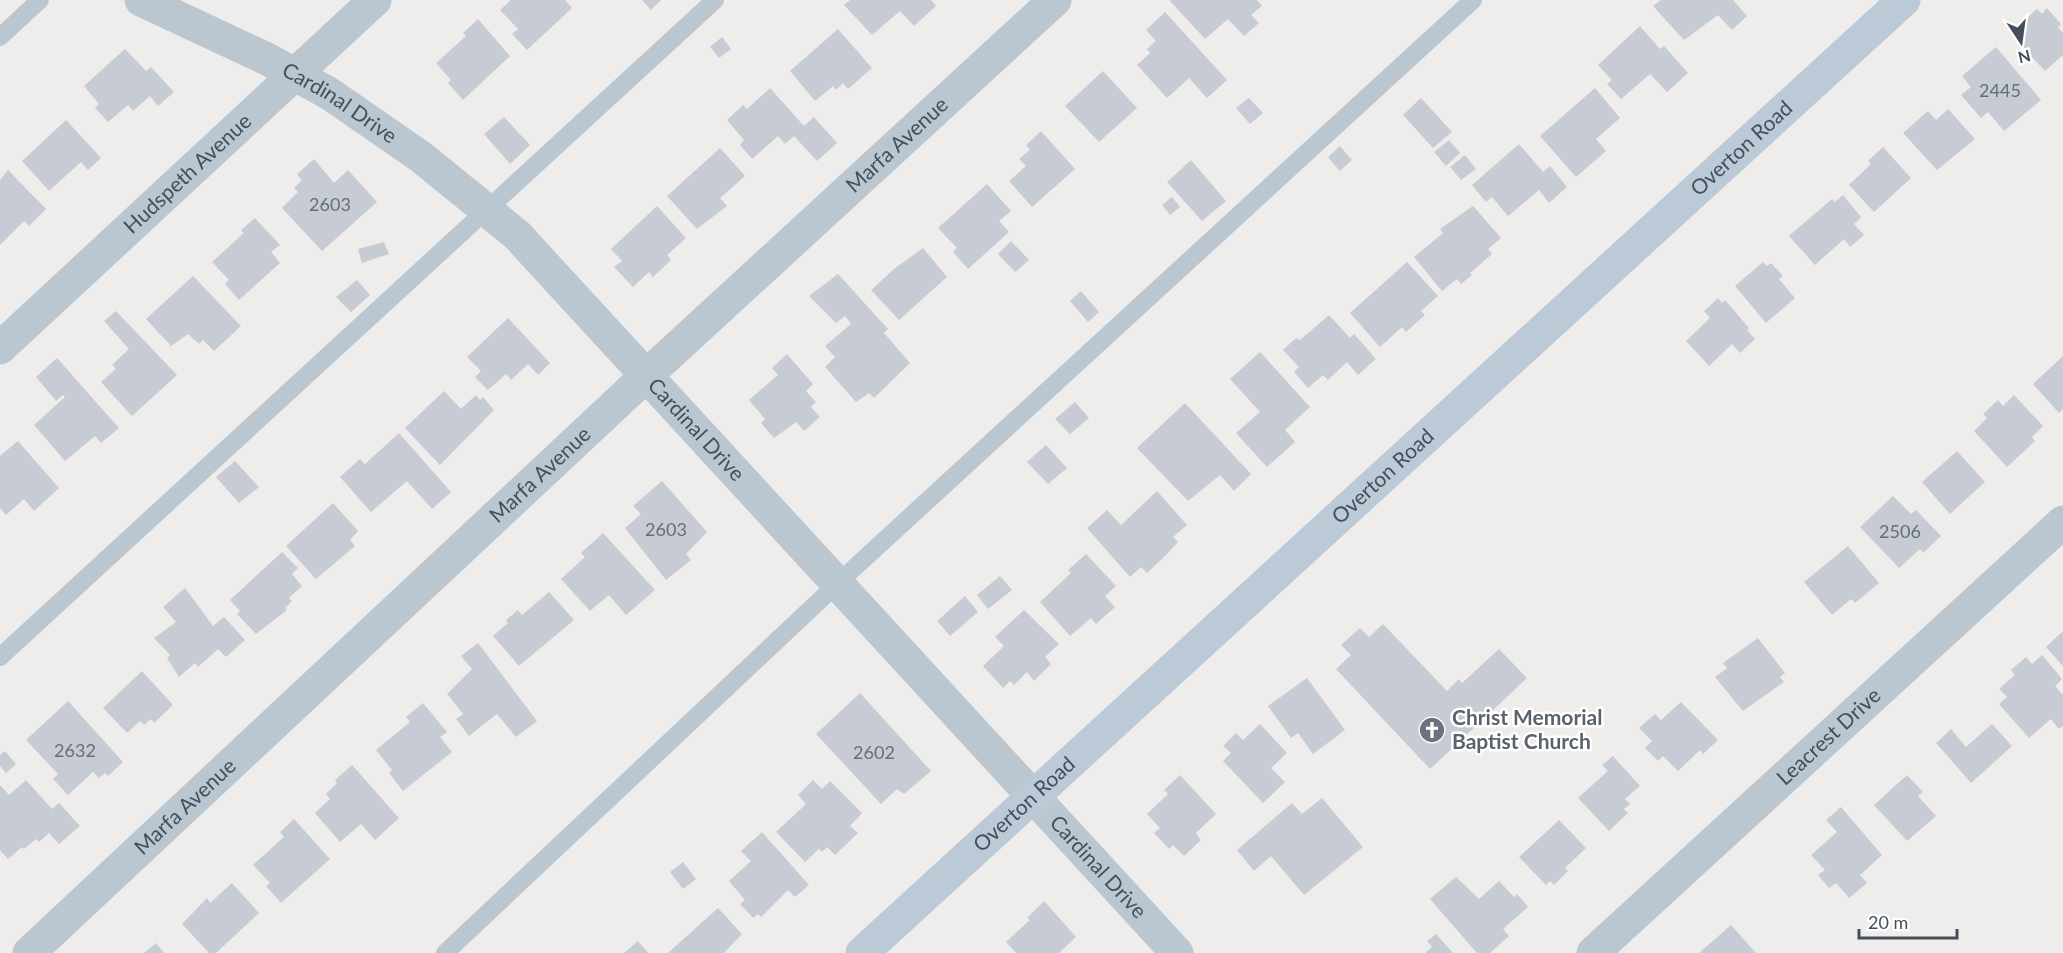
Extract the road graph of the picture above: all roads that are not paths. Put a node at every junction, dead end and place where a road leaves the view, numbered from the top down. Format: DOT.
graph roads {
  1 [pos="40,0"];
  2 [pos="141,0"];
  3 [pos="375,0"];
  4 [pos="715,0"];
  5 [pos="1055,0"];
  6 [pos="1473,0"];
  7 [pos="1905,0"];
  8 [pos="0,37"];
  9 [pos="295,73"];
  10 [pos="488,209"];
  11 [pos="0,348"];
  12 [pos="647,375"];
  13 [pos="2063,522"];
  14 [pos="837,584"];
  15 [pos="0,657"];
  16 [pos="1032,797"];
  17 [pos="29,953"];
  18 [pos="445,953"];
  19 [pos="862,953"];
  20 [pos="1176,953"];
  21 [pos="1593,953"];
  1 -- 8 [label="lane"];
  2 -- 9 [label="street, Cardinal Drive"];
  3 -- 9 [label="street, Hudspeth Avenue"];
  4 -- 10 [label="lane"];
  5 -- 12 [label="street, Marfa Avenue"];
  6 -- 14 [label="lane"];
  7 -- 16 [label="street, Overton Road"];
  9 -- 10 [label="street, Cardinal Drive"];
  9 -- 11 [label="street, Hudspeth Avenue"];
  10 -- 12 [label="street, Cardinal Drive"];
  10 -- 15 [label="lane"];
  12 -- 14 [label="street, Cardinal Drive"];
  12 -- 17 [label="street, Marfa Avenue"];
  13 -- 21 [label="street, Leacrest Drive"];
  14 -- 16 [label="street, Cardinal Drive"];
  14 -- 18 [label="lane"];
  16 -- 19 [label="street, Overton Road"];
  16 -- 20 [label="street, Cardinal Drive"];
}
